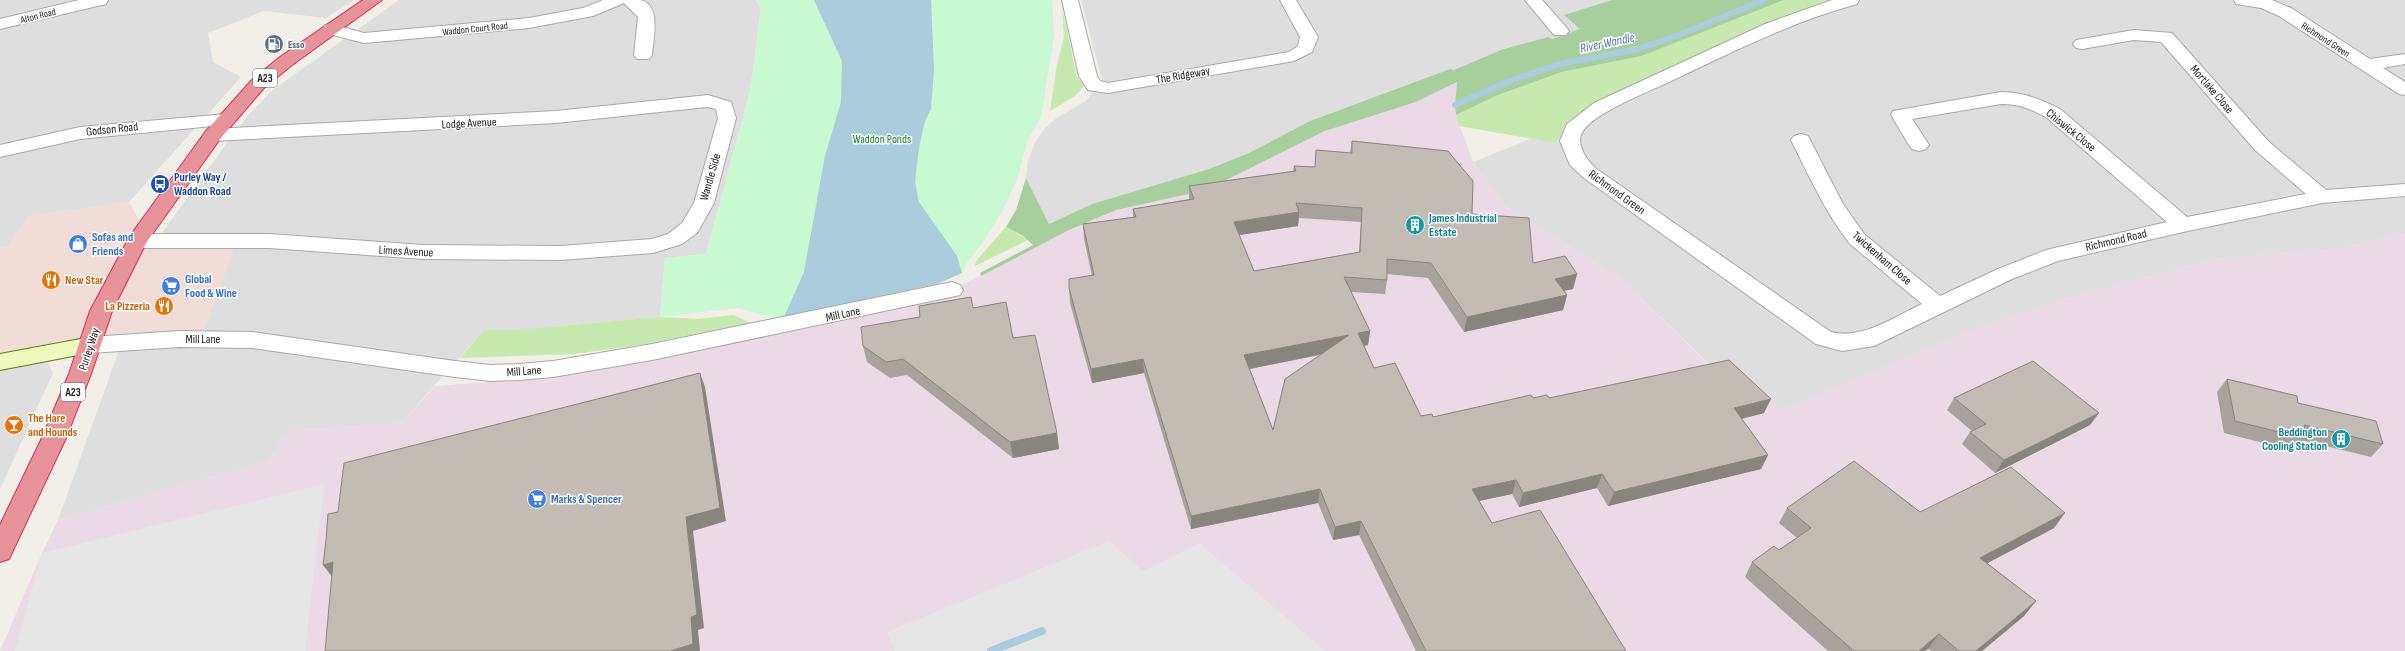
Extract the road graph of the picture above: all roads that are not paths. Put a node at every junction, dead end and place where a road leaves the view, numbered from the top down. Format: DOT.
graph roads {
  1 [pos="100,0"];
  2 [pos="374,0"];
  3 [pos="618,0"];
  4 [pos="630,0"];
  5 [pos="1070,0"];
  6 [pos="1288,0"];
  7 [pos="1533,0"];
  8 [pos="1851,0"];
  9 [pos="2242,0"];
  10 [pos="2151,19"];
  11 [pos="0,24"];
  12 [pos="331,29"];
  13 [pos="1560,31"];
  14 [pos="2166,37"];
  15 [pos="2082,44"];
  16 [pos="643,55"];
  17 [pos="2405,59"];
  18 [pos="2367,65"];
  19 [pos="2405,90"];
  20 [pos="724,106"];
  21 [pos="226,120"];
  22 [pos="209,128"];
  23 [pos="1801,140"];
  24 [pos="1920,145"];
  25 [pos="0,151"];
  26 [pos="2405,190"];
  27 [pos="2322,197"];
  28 [pos="2182,225"];
  29 [pos="675,239"];
  30 [pos="137,241"];
  31 [pos="952,290"];
  32 [pos="1938,306"];
  33 [pos="1842,343"];
  34 [pos="91,344"];
  35 [pos="0,362"];
  36 [pos="0,551"];
  1 -- 11 [label="street, Alton Road"];
  2 -- 12 [label="highway, A23"];
  3 -- 12 [label="street, Waddon Court Road"];
  4 -- 16 [label="street"];
  5 -- 6 [label="street, The Ridgeway"];
  7 -- 13 [label="street"];
  8 -- 33 [label="street, Richmond Green"];
  9 -- 18 [label="street, Richmond Green"];
  10 -- 14 [label="street, Mortlake Close"];
  12 -- 21 [label="highway, A23"];
  14 -- 15 [label="street"];
  14 -- 27 [label="street, Mortlake Close"];
  17 -- 18 [label="street"];
  18 -- 19 [label="street, Richmond Green"];
  20 -- 22 [label="street, Lodge Avenue"];
  20 -- 29 [label="street, Wandle Side"];
  21 -- 22 [label="street, Godson Road"];
  22 -- 25 [label="street, Godson Road"];
  22 -- 30 [label="highway, Purley Way / A23"];
  23 -- 32 [label="street, Twickenham Close"];
  24 -- 28 [label="street, Chiswick Close"];
  26 -- 27 [label="street, Richmond Road"];
  27 -- 28 [label="street, Richmond Road"];
  28 -- 32 [label="street, Richmond Road"];
  29 -- 30 [label="street, Limes Avenue"];
  30 -- 34 [label="highway, Purley Way / A23"];
  31 -- 34 [label="street, Mill Lane"];
  32 -- 33 [label="street, Richmond Road"];
  34 -- 35 [label="street"];
  34 -- 36 [label="highway, Purley Way / A23"];
}
